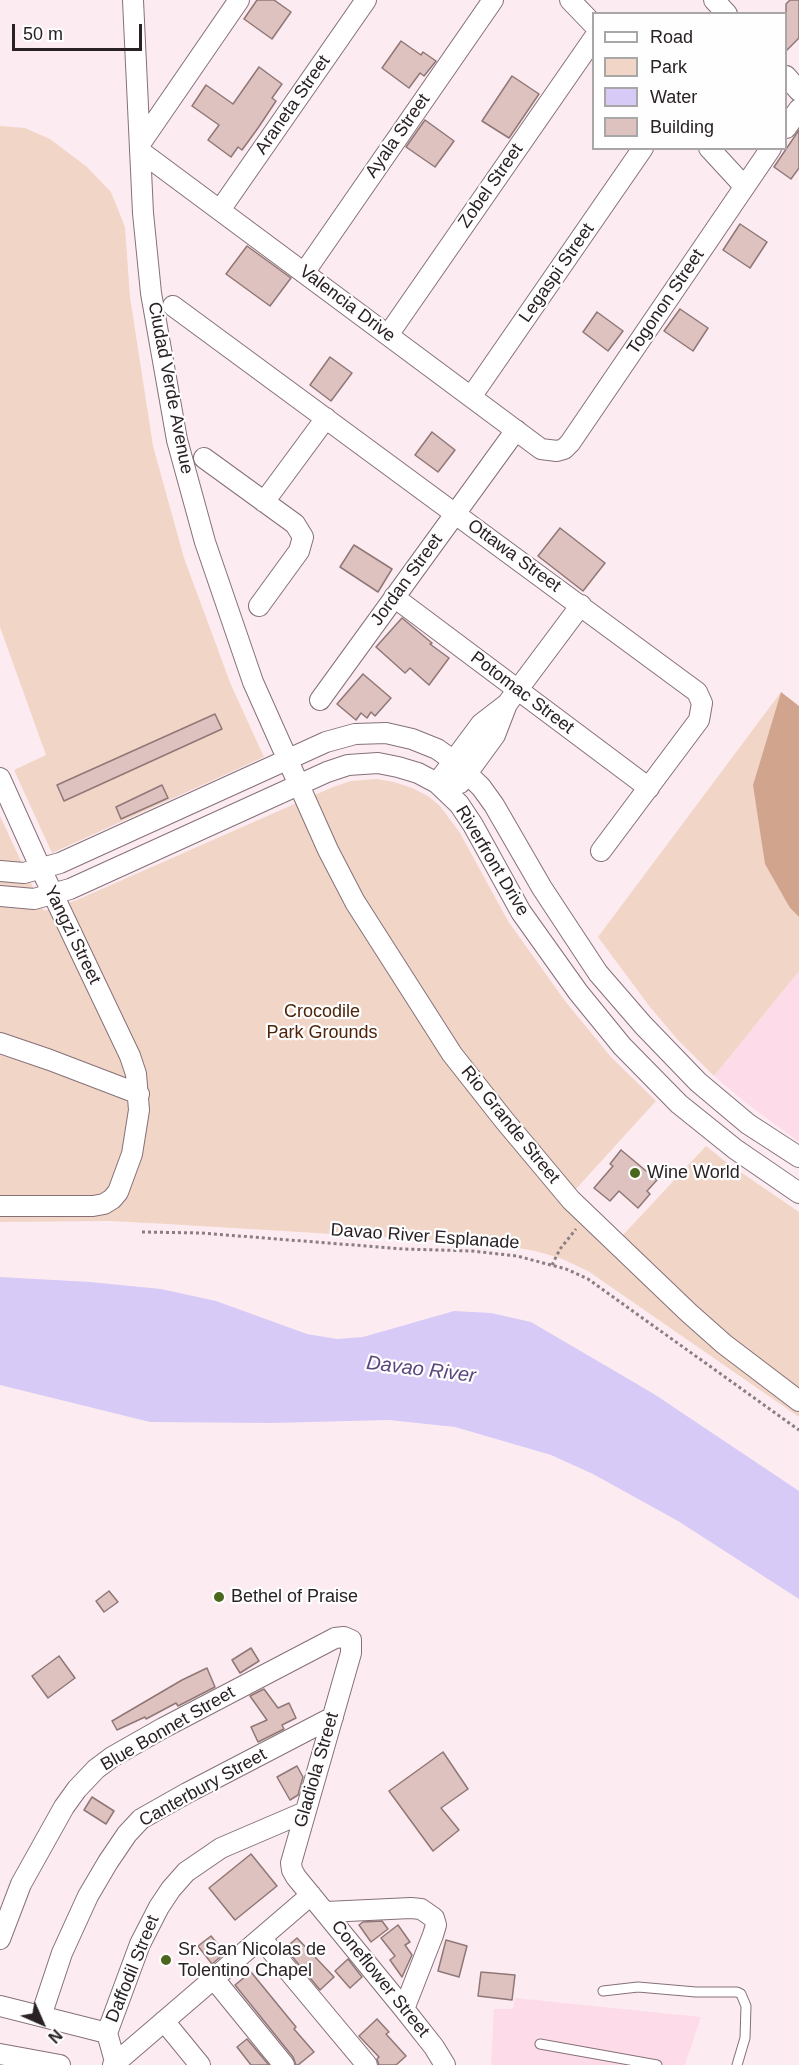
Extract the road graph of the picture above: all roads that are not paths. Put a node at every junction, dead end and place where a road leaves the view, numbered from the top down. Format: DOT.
graph roads {
  1 [pos="133,0"];
  2 [pos="239,0"];
  3 [pos="366,0"];
  4 [pos="492,0"];
  5 [pos="570,0"];
  6 [pos="714,0"];
  7 [pos="725,12"];
  8 [pos="592,23"];
  9 [pos="592,41"];
  10 [pos="787,77"];
  11 [pos="799,91"];
  12 [pos="799,109"];
  13 [pos="787,127"];
  14 [pos="140,147"];
  15 [pos="642,150"];
  16 [pos="711,150"];
  17 [pos="770,150"];
  18 [pos="744,186"];
  19 [pos="220,210"];
  20 [pos="304,273"];
  21 [pos="173,306"];
  22 [pos="388,335"];
  23 [pos="471,397"];
  24 [pos="326,418"];
  25 [pos="516,430"];
  26 [pos="557,451"];
  27 [pos="204,458"];
  28 [pos="264,502"];
  29 [pos="455,513"];
  30 [pos="394,597"];
  31 [pos="581,605"];
  32 [pos="260,606"];
  33 [pos="512,697"];
  34 [pos="320,700"];
  35 [pos="286,760"];
  36 [pos="461,767"];
  37 [pos="0,778"];
  38 [pos="298,786"];
  39 [pos="649,788"];
  40 [pos="444,789"];
  41 [pos="601,851"];
  42 [pos="41,869"];
  43 [pos="0,872"];
  44 [pos="53,895"];
  45 [pos="0,896"];
  46 [pos="0,1043"];
  47 [pos="139,1094"];
  48 [pos="799,1157"];
  49 [pos="799,1193"];
  50 [pos="0,1206"];
  51 [pos="799,1401"];
  52 [pos="351,1640"];
  53 [pos="333,1717"];
  54 [pos="305,1812"];
  55 [pos="311,1894"];
  56 [pos="326,1912"];
  57 [pos="261,1938"];
  58 [pos="0,1940"];
  59 [pos="214,1979"];
  60 [pos="603,1991"];
  61 [pos="0,2006"];
  62 [pos="404,2009"];
  63 [pos="40,2016"];
  64 [pos="164,2021"];
  65 [pos="107,2033"];
  66 [pos="540,2044"];
  67 [pos="0,2054"];
  68 [pos="60,2065"];
  69 [pos="115,2065"];
  70 [pos="200,2065"];
  71 [pos="285,2065"];
  72 [pos="367,2065"];
  73 [pos="445,2065"];
  74 [pos="657,2065"];
  75 [pos="737,2065"];
  1 -- 14 [label="street, Ciudad Verde Avenue"];
  2 -- 14 [label="street"];
  3 -- 19 [label="street, Araneta Street"];
  4 -- 20 [label="street, Ayala Street"];
  5 -- 8 [label="street"];
  6 -- 7 [label="street"];
  9 -- 22 [label="street, Zobel Street"];
  10 -- 11 [label="street"];
  12 -- 13 [label="street"];
  14 -- 19 [label="street, Valencia Drive"];
  14 -- 35 [label="street, Ciudad Verde Avenue"];
  15 -- 23 [label="street, Legaspi Street"];
  16 -- 18 [label="street"];
  17 -- 18 [label="street, Togonon Street"];
  18 -- 26 [label="street, Togonon Street"];
  19 -- 20 [label="street, Valencia Drive"];
  20 -- 22 [label="street, Valencia Drive"];
  21 -- 24 [label="street, Ottawa Street"];
  22 -- 23 [label="street, Valencia Drive"];
  23 -- 25 [label="street, Valencia Drive"];
  24 -- 28 [label="street"];
  24 -- 29 [label="street, Ottawa Street"];
  25 -- 26 [label="street, Valencia Drive"];
  25 -- 29 [label="street, Jordan Street"];
  27 -- 28 [label="street"];
  28 -- 32 [label="street"];
  29 -- 30 [label="street, Jordan Street"];
  29 -- 31 [label="street, Ottawa Street"];
  30 -- 33 [label="street, Potomac Street"];
  30 -- 34 [label="street, Jordan Street"];
  31 -- 33 [label="street"];
  31 -- 39 [label="street, Ottawa Street"];
  33 -- 36 [label="street"];
  33 -- 39 [label="street, Potomac Street"];
  35 -- 36 [label="street, Riverfront Drive"];
  35 -- 38 [label="street, Ciudad Verde Avenue"];
  35 -- 42 [label="street, Riverfront Drive"];
  36 -- 40 [label="street"];
  36 -- 48 [label="street, Riverfront Drive"];
  37 -- 42 [label="street, Yangzi Street"];
  38 -- 40 [label="street, Riverfront Drive"];
  38 -- 44 [label="street, Riverfront Drive"];
  38 -- 51 [label="street, Rio Grande Street"];
  39 -- 41 [label="street, Ottawa Street"];
  40 -- 49 [label="street, Riverfront Drive"];
  42 -- 43 [label="street, Riverfront Drive"];
  42 -- 44 [label="street, Yangzi Street"];
  44 -- 45 [label="street, Riverfront Drive"];
  44 -- 47 [label="street, Yangzi Street"];
  46 -- 47 [label="street"];
  47 -- 50 [label="street, Yangzi Street"];
  52 -- 53 [label="street, Gladiola Street"];
  52 -- 58 [label="street, Blue Bonnet Street"];
  53 -- 54 [label="street, Gladiola Street"];
  53 -- 63 [label="street, Canterbury Street"];
  54 -- 55 [label="street, Gladiola Street"];
  54 -- 65 [label="street, Daffodil Street"];
  55 -- 56 [label="street, Coneflower Street"];
  55 -- 57 [label="street"];
  56 -- 62 [label="street, Coneflower Street"];
  56 -- 62 [label="street"];
  57 -- 59 [label="street"];
  57 -- 72 [label="street"];
  59 -- 64 [label="street"];
  59 -- 71 [label="street"];
  60 -- 75 [label="lane"];
  61 -- 63 [label="street"];
  62 -- 73 [label="street, Coneflower Street"];
  63 -- 65 [label="street"];
  64 -- 69 [label="street"];
  64 -- 70 [label="street"];
  65 -- 69 [label="street, Daffodil Street"];
  66 -- 74 [label="lane"];
  67 -- 68 [label="street"];
}
